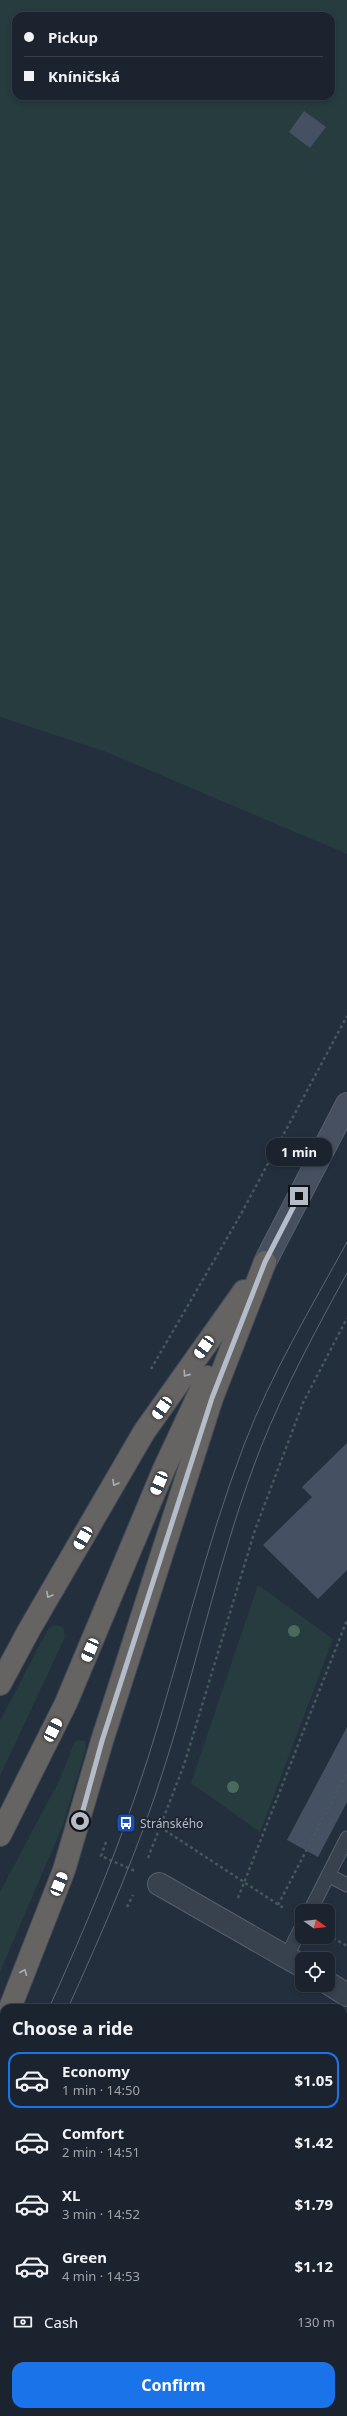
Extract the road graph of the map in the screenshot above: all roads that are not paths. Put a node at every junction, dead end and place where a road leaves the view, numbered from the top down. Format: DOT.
graph roads {
  1 [pos="347,1104"];
  2 [pos="265,1262"];
  3 [pos="0,1684"];
  4 [pos="0,1834"];
  5 [pos="347,1838"];
  6 [pos="328,1875"];
  7 [pos="150,1880"];
  8 [pos="347,1886"];
  9 [pos="314,1904"];
  10 [pos="298,1944"];
  11 [pos="294,1961"];
  12 [pos="335,1987"];
  13 [pos="347,1995"];
  14 [pos="12,2004"];
  1 -- 2 [label="main road"];
  2 -- 3 [label="highway, one-way"];
  2 -- 4 [label="highway"];
  14 -- 2 [label="highway, one-way"];
  5 -- 6 [label="lane"];
  6 -- 8 [label="lane"];
  6 -- 9 [label="lane"];
  7 -- 11 [label="street"];
  10 -- 11 [label="lane"];
  12 -- 13 [label="street"];
}
